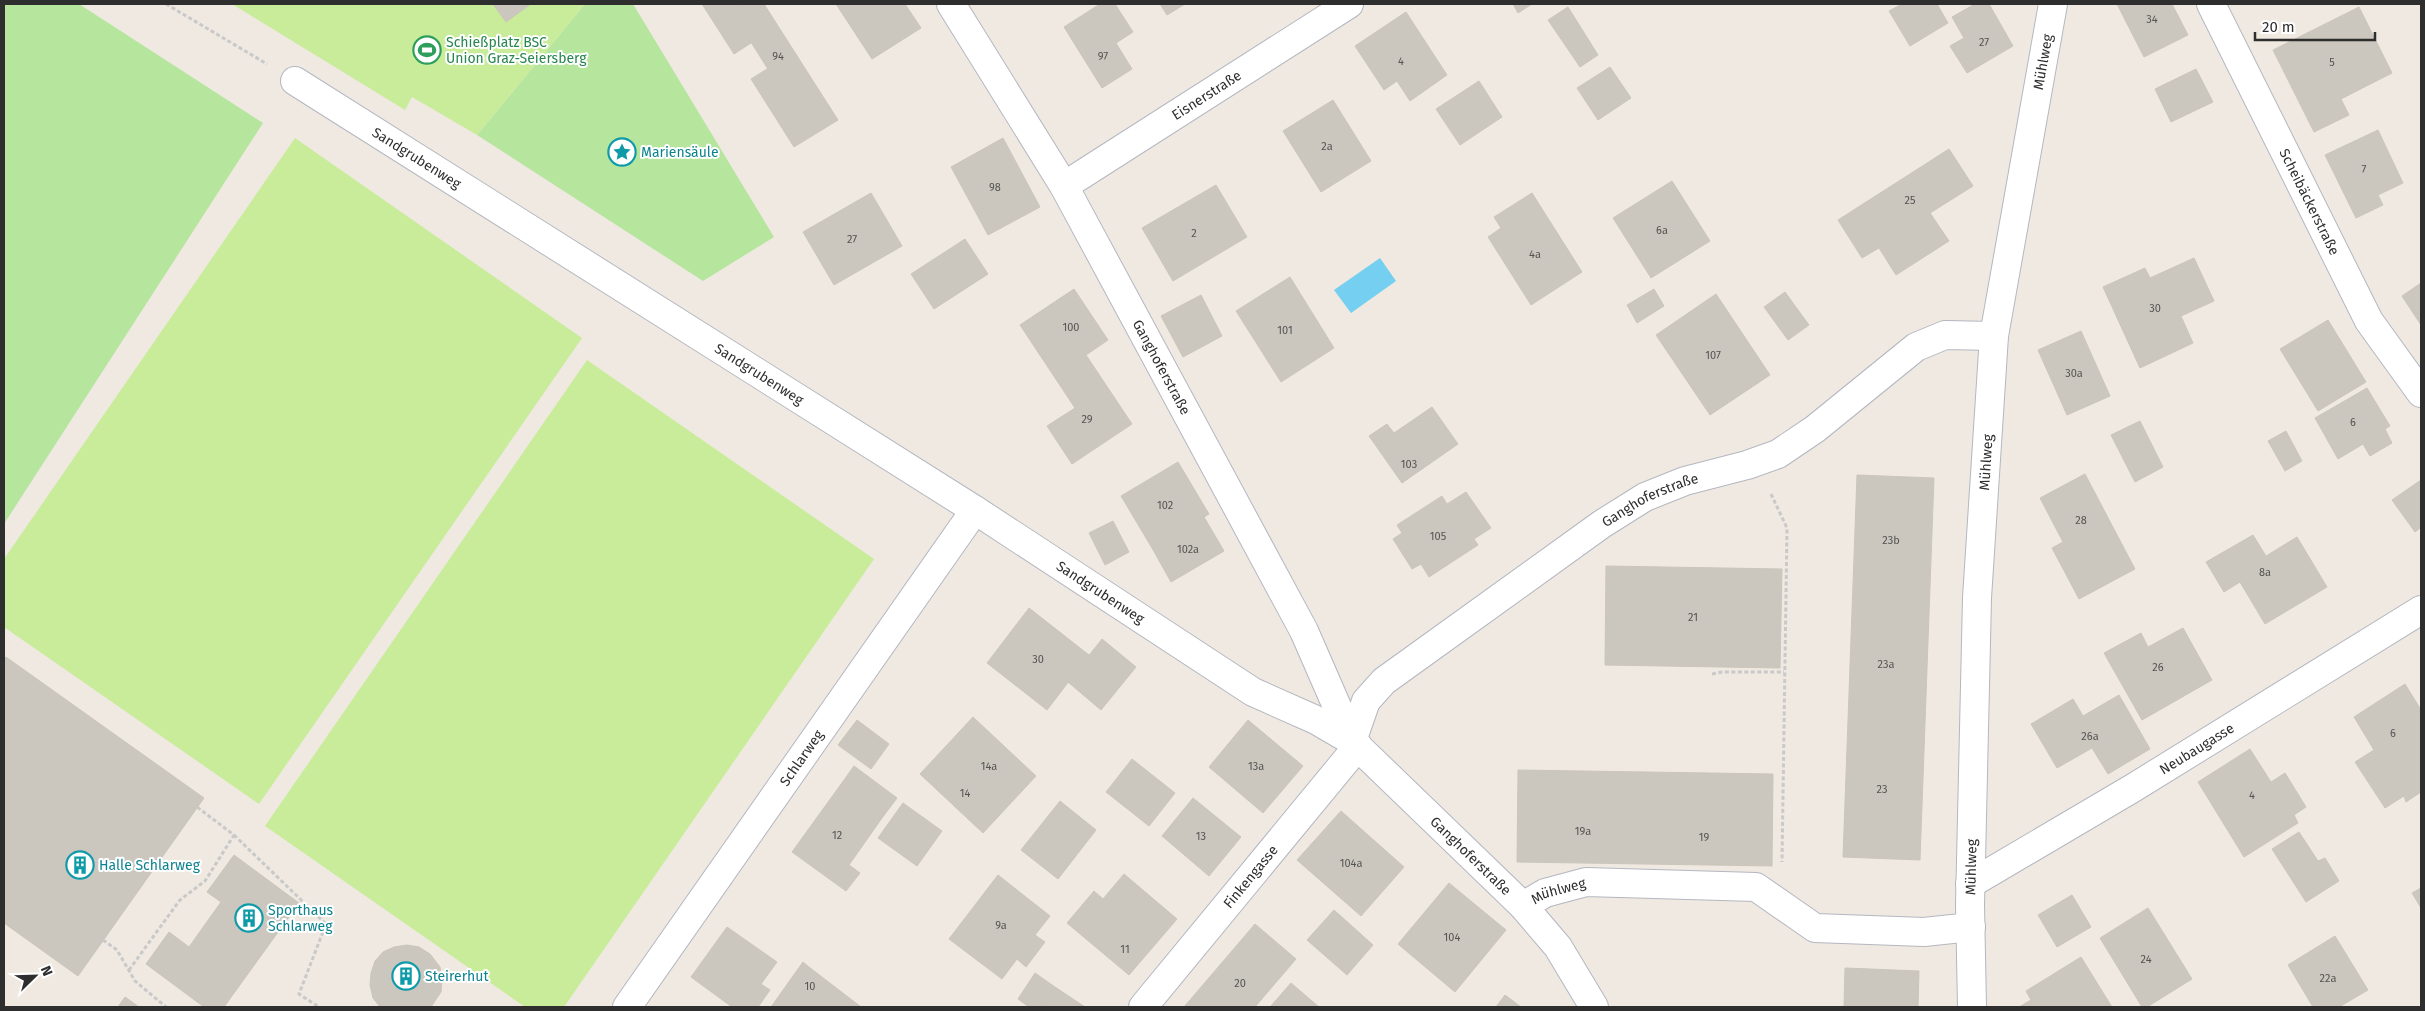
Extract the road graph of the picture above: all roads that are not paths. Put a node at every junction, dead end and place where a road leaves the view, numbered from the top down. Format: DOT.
graph roads {
  1 [pos="951,4"];
  2 [pos="1349,4"];
  3 [pos="2053,4"];
  4 [pos="2211,4"];
  5 [pos="295,81"];
  6 [pos="1064,186"];
  7 [pos="1994,336"];
  8 [pos="2421,394"];
  9 [pos="975,510"];
  10 [pos="2421,610"];
  11 [pos="1355,744"];
  12 [pos="1970,884"];
  13 [pos="1523,906"];
  14 [pos="1972,927"];
  15 [pos="627,1007"];
  16 [pos="1143,1007"];
  17 [pos="1594,1007"];
  18 [pos="1972,1007"];
  1 -- 6 [label="street, Ganghoferstraße"];
  2 -- 6 [label="street, Eisnerstraße"];
  3 -- 7 [label="street, Mühlweg"];
  4 -- 8 [label="street, Scheibäckerstraße"];
  5 -- 9 [label="street, Sandgrubenweg"];
  6 -- 11 [label="street, Ganghoferstraße"];
  7 -- 11 [label="street, Ganghoferstraße"];
  7 -- 12 [label="street, Mühlweg"];
  9 -- 11 [label="street, Sandgrubenweg"];
  9 -- 15 [label="street, Schlarweg"];
  10 -- 12 [label="street, Neubaugasse"];
  11 -- 13 [label="street, Ganghoferstraße"];
  11 -- 16 [label="street, Finkengasse"];
  12 -- 14 [label="street, Mühlweg"];
  13 -- 14 [label="street, Mühlweg"];
  13 -- 17 [label="street, Ganghoferstraße"];
  14 -- 18 [label="street, Mühlweg"];
}
